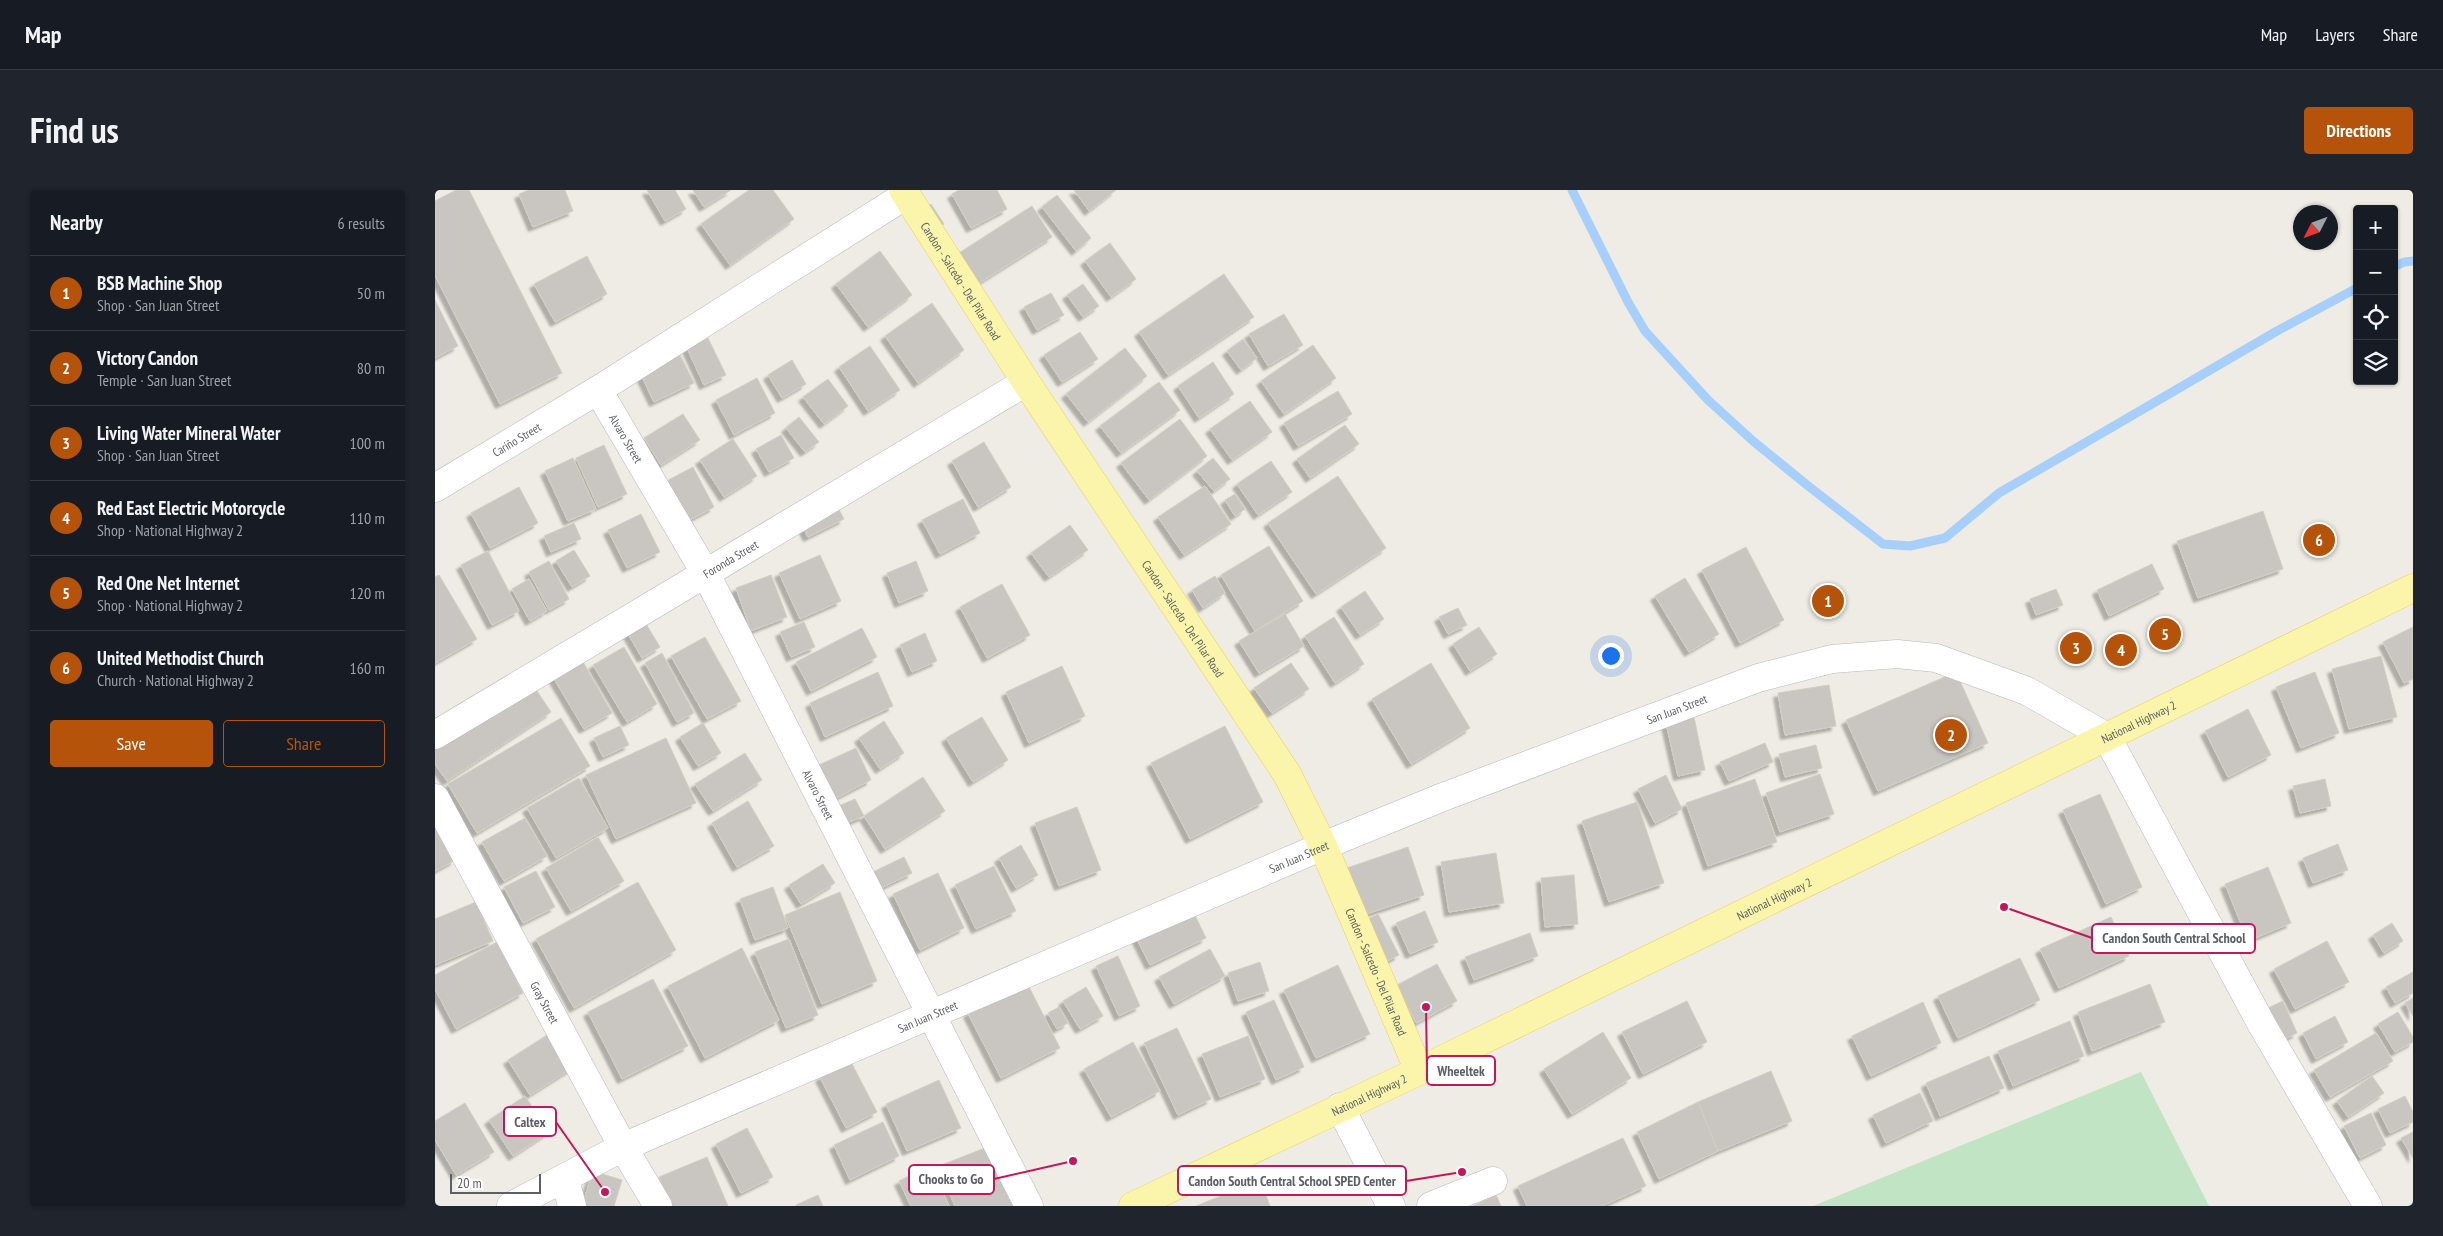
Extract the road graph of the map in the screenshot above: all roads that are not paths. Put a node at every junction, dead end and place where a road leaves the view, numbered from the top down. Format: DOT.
graph roads {
  1 [pos="905,192"];
  2 [pos="1025,382"];
  3 [pos="598,390"];
  4 [pos="435,488"];
  5 [pos="706,574"];
  6 [pos="2413,588"];
  7 [pos="435,735"];
  8 [pos="2107,737"];
  9 [pos="435,798"];
  10 [pos="1323,846"];
  11 [pos="932,1013"];
  12 [pos="1419,1071"];
  13 [pos="1340,1107"];
  14 [pos="623,1147"];
  15 [pos="565,1179"];
  16 [pos="1493,1182"];
  17 [pos="652,1204"];
  18 [pos="511,1206"];
  19 [pos="572,1206"];
  20 [pos="1029,1206"];
  21 [pos="1133,1206"];
  22 [pos="1391,1206"];
  23 [pos="1431,1206"];
  24 [pos="2368,1206"];
  1 -- 2 [label="main road, Candon - Salcedo - Del Pilar Road"];
  1 -- 3 [label="street, Cariño Street"];
  2 -- 5 [label="street, Foronda Street"];
  2 -- 10 [label="main road, Candon - Salcedo - Del Pilar Road"];
  3 -- 4 [label="street, Cariño Street"];
  3 -- 5 [label="street, Alvaro Street"];
  5 -- 7 [label="street, Foronda Street"];
  5 -- 11 [label="street, Alvaro Street"];
  6 -- 8 [label="main road, National Highway 2"];
  8 -- 10 [label="street, San Juan Street"];
  8 -- 12 [label="main road, National Highway 2"];
  8 -- 24 [label="street"];
  9 -- 14 [label="street, Gray Street"];
  10 -- 11 [label="street, San Juan Street"];
  10 -- 12 [label="main road, Candon - Salcedo - Del Pilar Road"];
  11 -- 14 [label="street, San Juan Street"];
  11 -- 20 [label="street, Alvaro Street"];
  12 -- 13 [label="main road, National Highway 2"];
  13 -- 21 [label="main road, National Highway 2"];
  13 -- 22 [label="street"];
  14 -- 15 [label="street, San Juan Street"];
  14 -- 17 [label="street, Gray Street"];
  15 -- 18 [label="street, San Juan Street"];
  15 -- 19 [label="street"];
  16 -- 23 [label="street"];
}
